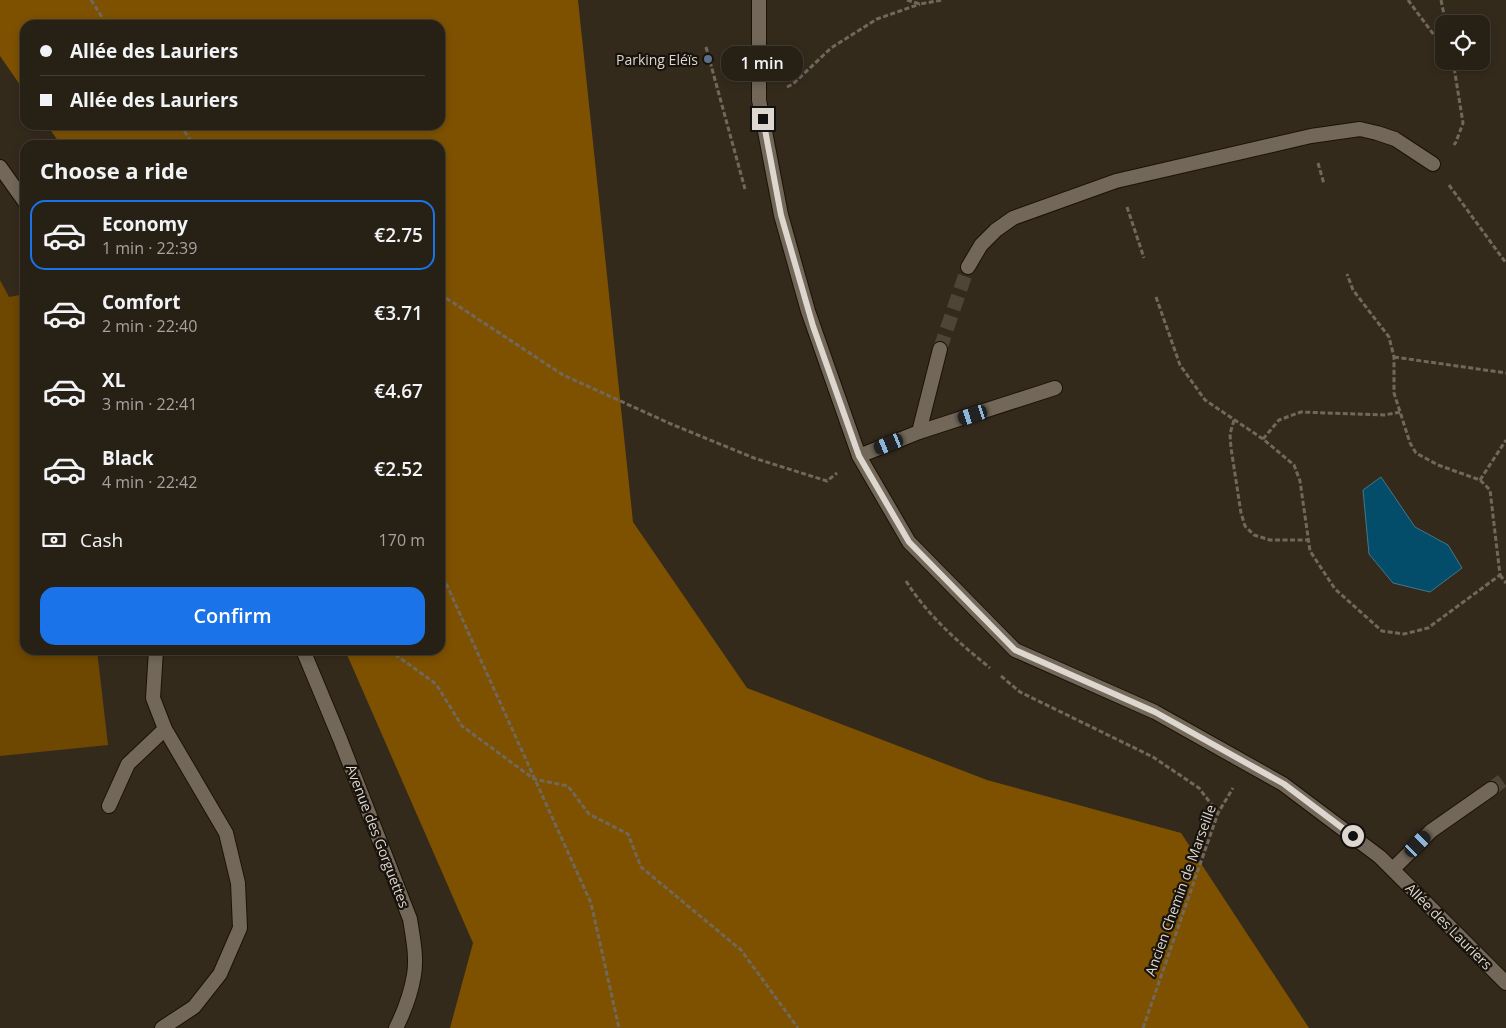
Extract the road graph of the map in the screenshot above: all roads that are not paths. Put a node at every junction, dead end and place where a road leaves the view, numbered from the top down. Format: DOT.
graph roads {
  1 [pos="759,0"];
  2 [pos="1434,164"];
  3 [pos="0,167"];
  4 [pos="20,195"];
  5 [pos="968,267"];
  6 [pos="940,350"];
  7 [pos="1055,388"];
  8 [pos="919,432"];
  9 [pos="859,456"];
  10 [pos="156,655"];
  11 [pos="305,655"];
  12 [pos="165,729"];
  13 [pos="1491,789"];
  14 [pos="108,806"];
  15 [pos="1393,870"];
  16 [pos="1506,983"];
  17 [pos="162,1028"];
  18 [pos="396,1028"];
  1 -- 9 [label="street, Allée des Lauriers"];
  2 -- 5 [label="street"];
  3 -- 4 [label="street"];
  6 -- 8 [label="street"];
  7 -- 8 [label="street"];
  8 -- 9 [label="street"];
  9 -- 15 [label="street, Allée des Lauriers"];
  10 -- 12 [label="street"];
  11 -- 18 [label="street, Avenue des Gorguettes"];
  12 -- 14 [label="street"];
  12 -- 17 [label="street"];
  13 -- 15 [label="street"];
  15 -- 16 [label="street, Allée des Lauriers"];
}
